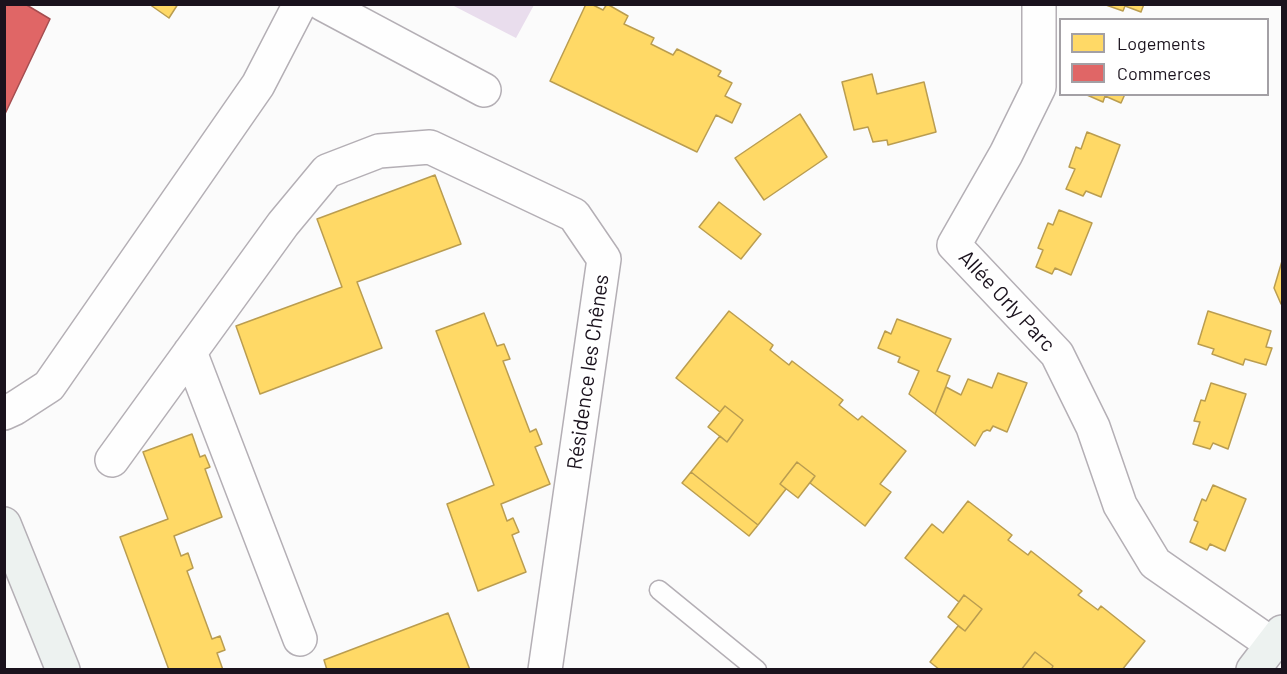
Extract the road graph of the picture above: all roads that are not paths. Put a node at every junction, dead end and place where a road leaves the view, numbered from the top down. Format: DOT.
graph roads {
  1 [pos="300,4"];
  2 [pos="323,4"];
  3 [pos="1039,4"];
  4 [pos="484,90"];
  5 [pos="190,352"];
  6 [pos="4,412"];
  7 [pos="111,460"];
  8 [pos="4,525"];
  9 [pos="659,590"];
  10 [pos="300,639"];
  11 [pos="1269,649"];
  12 [pos="63,669"];
  13 [pos="545,669"];
  14 [pos="757,669"];
  1 -- 6 [label="street"];
  2 -- 4 [label="street"];
  3 -- 11 [label="street, Allée Orly Parc"];
  5 -- 7 [label="street, Résidence les Chênes"];
  5 -- 10 [label="street"];
  5 -- 13 [label="street, Résidence les Chênes"];
  8 -- 12 [label="street"];
  9 -- 14 [label="lane"];
}
